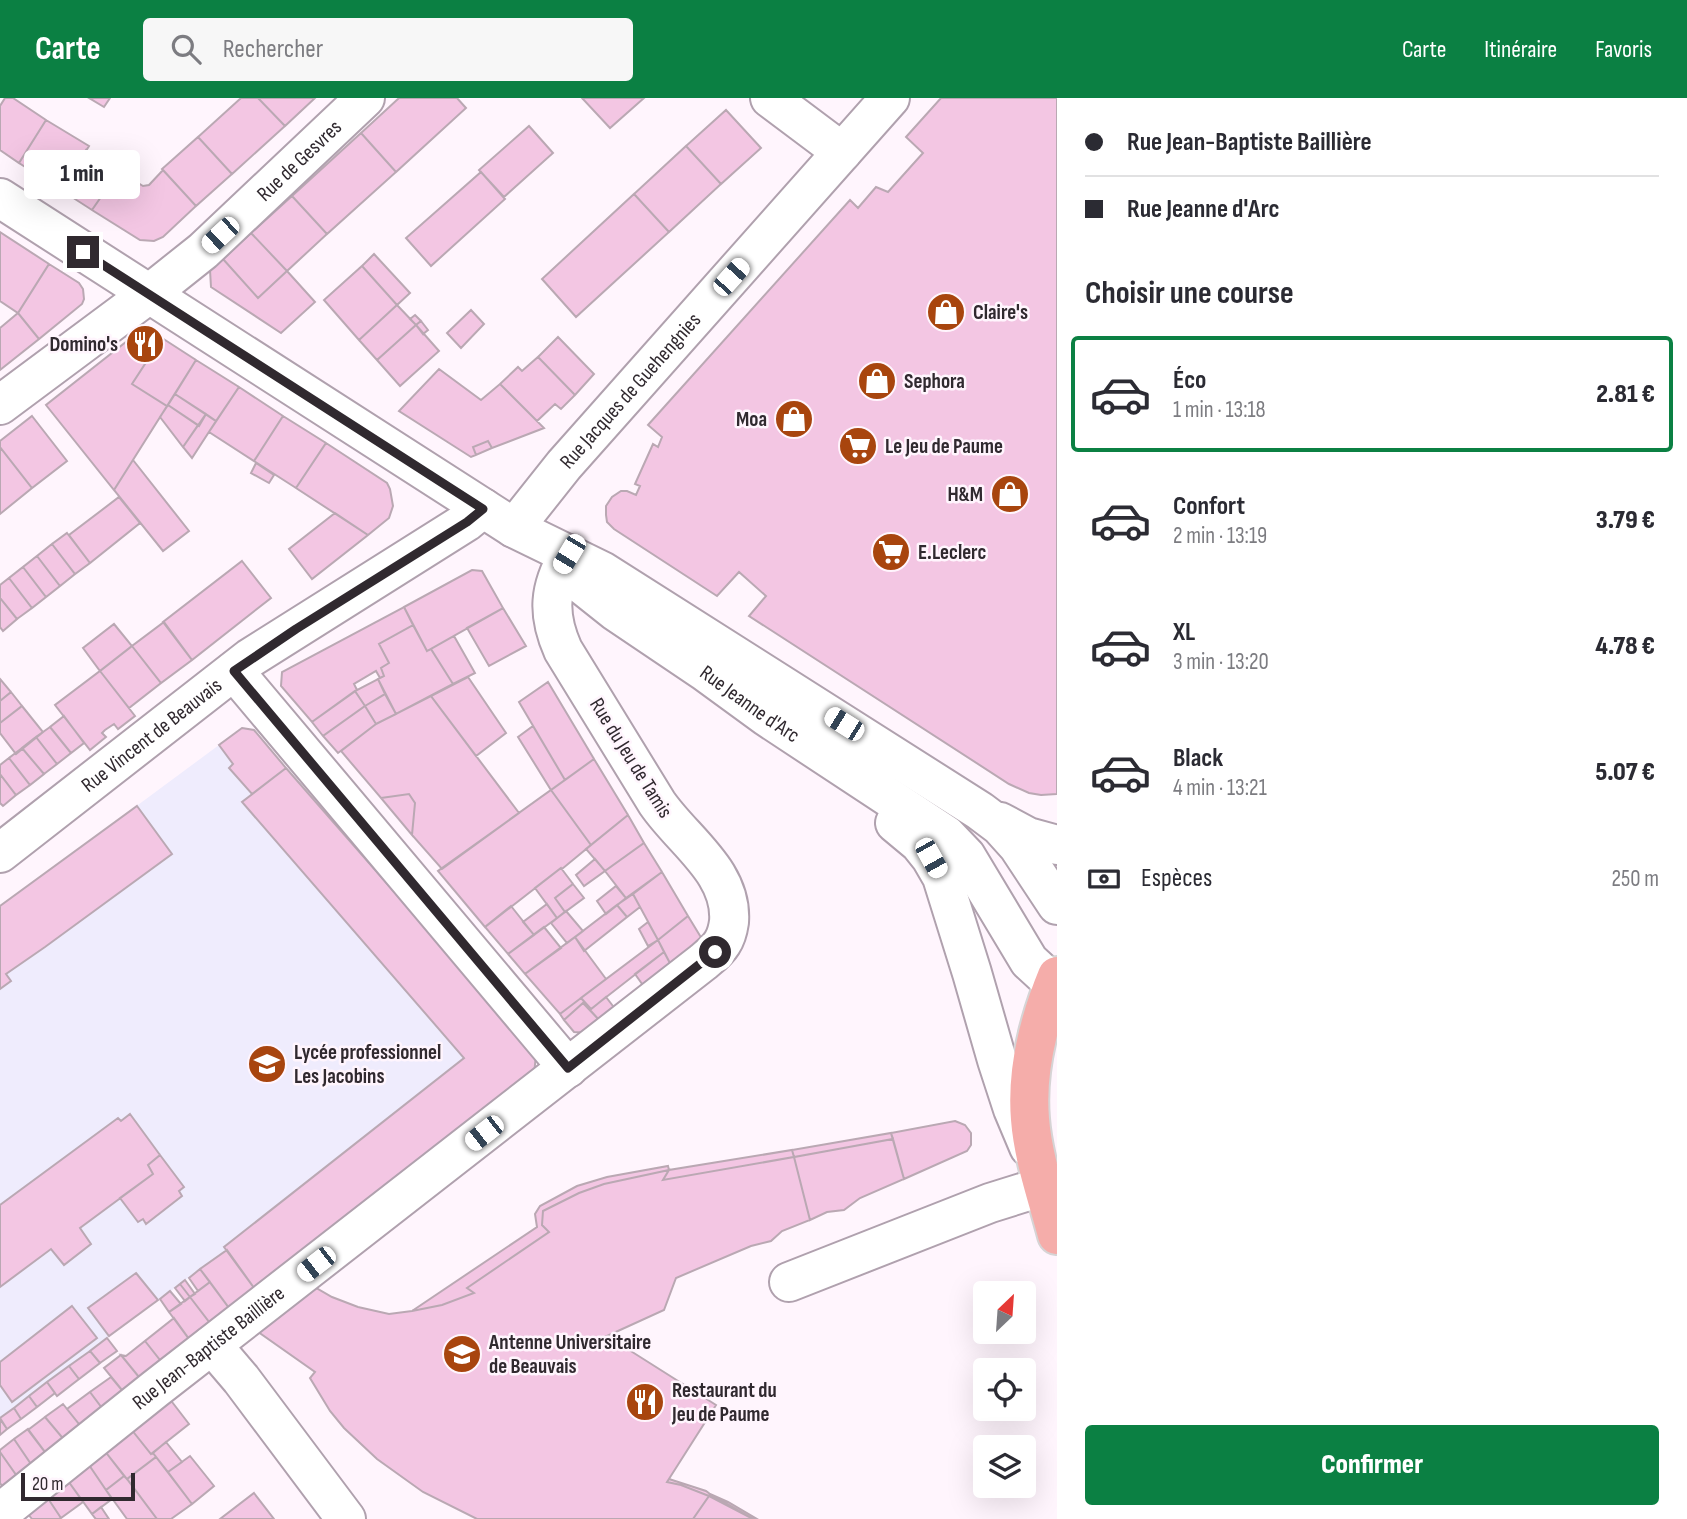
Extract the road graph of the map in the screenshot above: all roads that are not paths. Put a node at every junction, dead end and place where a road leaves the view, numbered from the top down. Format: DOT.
graph roads {
  1 [pos="365,98"];
  2 [pos="770,98"];
  3 [pos="890,98"];
  4 [pos="842,152"];
  5 [pos="0,198"];
  6 [pos="149,294"];
  7 [pos="0,405"];
  8 [pos="498,518"];
  9 [pos="565,561"];
  10 [pos="234,671"];
  11 [pos="787,731"];
  12 [pos="980,810"];
  13 [pos="1057,845"];
  14 [pos="0,853"];
  15 [pos="1057,905"];
  16 [pos="715,952"];
  17 [pos="1056,982"];
  18 [pos="568,1068"];
  19 [pos="1051,1184"];
  20 [pos="1057,1235"];
  21 [pos="789,1282"];
  22 [pos="212,1345"];
  23 [pos="0,1513"];
  24 [pos="346,1519"];
  1 -- 6 [label="street, Rue de Gesvres"];
  2 -- 4 [label="street"];
  3 -- 4 [label="street, Rue Jacques de Guehengnies"];
  4 -- 8 [label="street, Rue Jacques de Guehengnies"];
  5 -- 6 [label="street, Rue Jeanne d'Arc"];
  6 -- 7 [label="street, Rue de Gesvres"];
  6 -- 8 [label="street, Rue Jeanne d'Arc"];
  8 -- 9 [label="street, Rue Jeanne d'Arc"];
  8 -- 10 [label="street, Rue Vincent de Beauvais"];
  9 -- 11 [label="street, Rue Jeanne d'Arc"];
  9 -- 12 [label="street, Rue Jeanne d'Arc"];
  9 -- 16 [label="street, Rue du Jeu de Tamis"];
  10 -- 14 [label="street, Rue Vincent de Beauvais"];
  10 -- 18 [label="street"];
  11 -- 17 [label="street, Rue Jeanne d'Arc"];
  11 -- 19 [label="street"];
  12 -- 13 [label="street"];
  12 -- 15 [label="street, Rue Jeanne d'Arc"];
  16 -- 18 [label="street, Rue Jean-Baptiste Baillière"];
  17 -- 19 [label="main road"];
  18 -- 22 [label="street, Rue Jean-Baptiste Baillière"];
  19 -- 20 [label="main road"];
  19 -- 21 [label="street"];
  22 -- 23 [label="street, Rue Jean-Baptiste Baillière"];
  22 -- 24 [label="street"];
}
